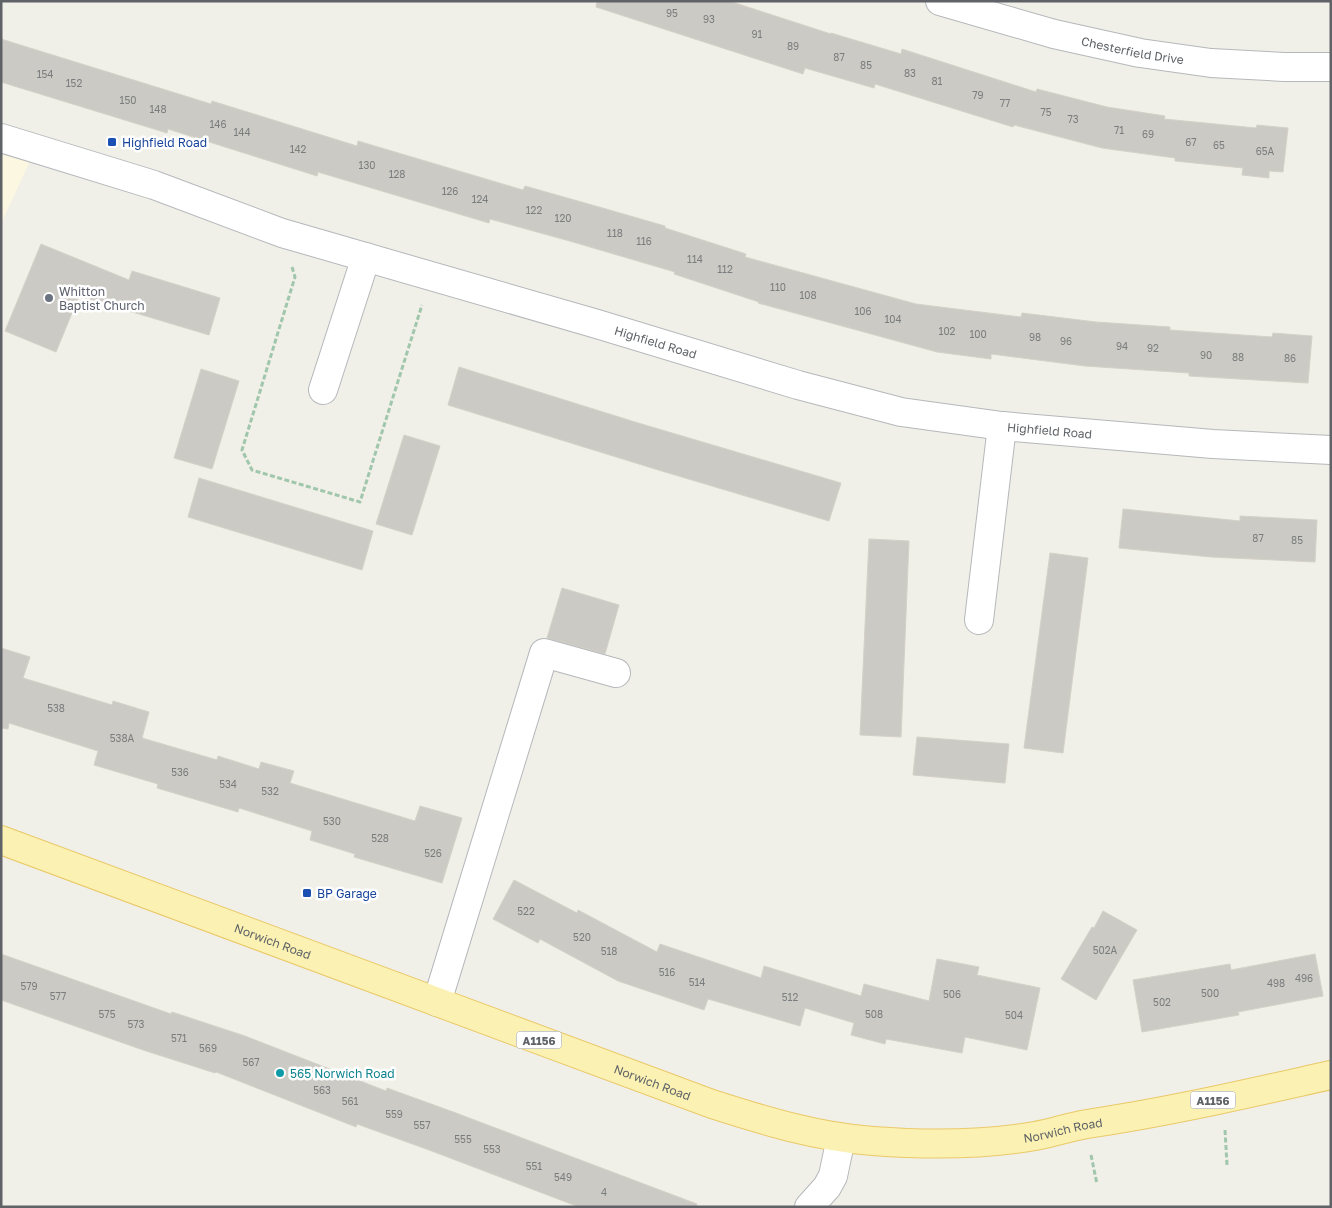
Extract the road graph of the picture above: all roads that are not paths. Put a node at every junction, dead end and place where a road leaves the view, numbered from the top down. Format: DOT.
graph roads {
  1 [pos="940,1"];
  2 [pos="1331,66"];
  3 [pos="1,138"];
  4 [pos="366,257"];
  5 [pos="323,390"];
  6 [pos="1002,426"];
  7 [pos="1331,450"];
  8 [pos="979,620"];
  9 [pos="616,673"];
  10 [pos="1,840"];
  11 [pos="438,1002"];
  12 [pos="1331,1075"];
  13 [pos="841,1138"];
  14 [pos="809,1207"];
  1 -- 2 [label="street, Chesterfield Drive"];
  3 -- 4 [label="street, Highfield Road"];
  4 -- 5 [label="street"];
  4 -- 6 [label="street, Highfield Road"];
  6 -- 7 [label="street, Highfield Road"];
  6 -- 8 [label="street"];
  9 -- 11 [label="street"];
  10 -- 11 [label="main road, Norwich Road / A1156"];
  11 -- 13 [label="main road, Norwich Road / A1156"];
  12 -- 13 [label="main road, Norwich Road / A1156"];
  13 -- 14 [label="street"];
}
